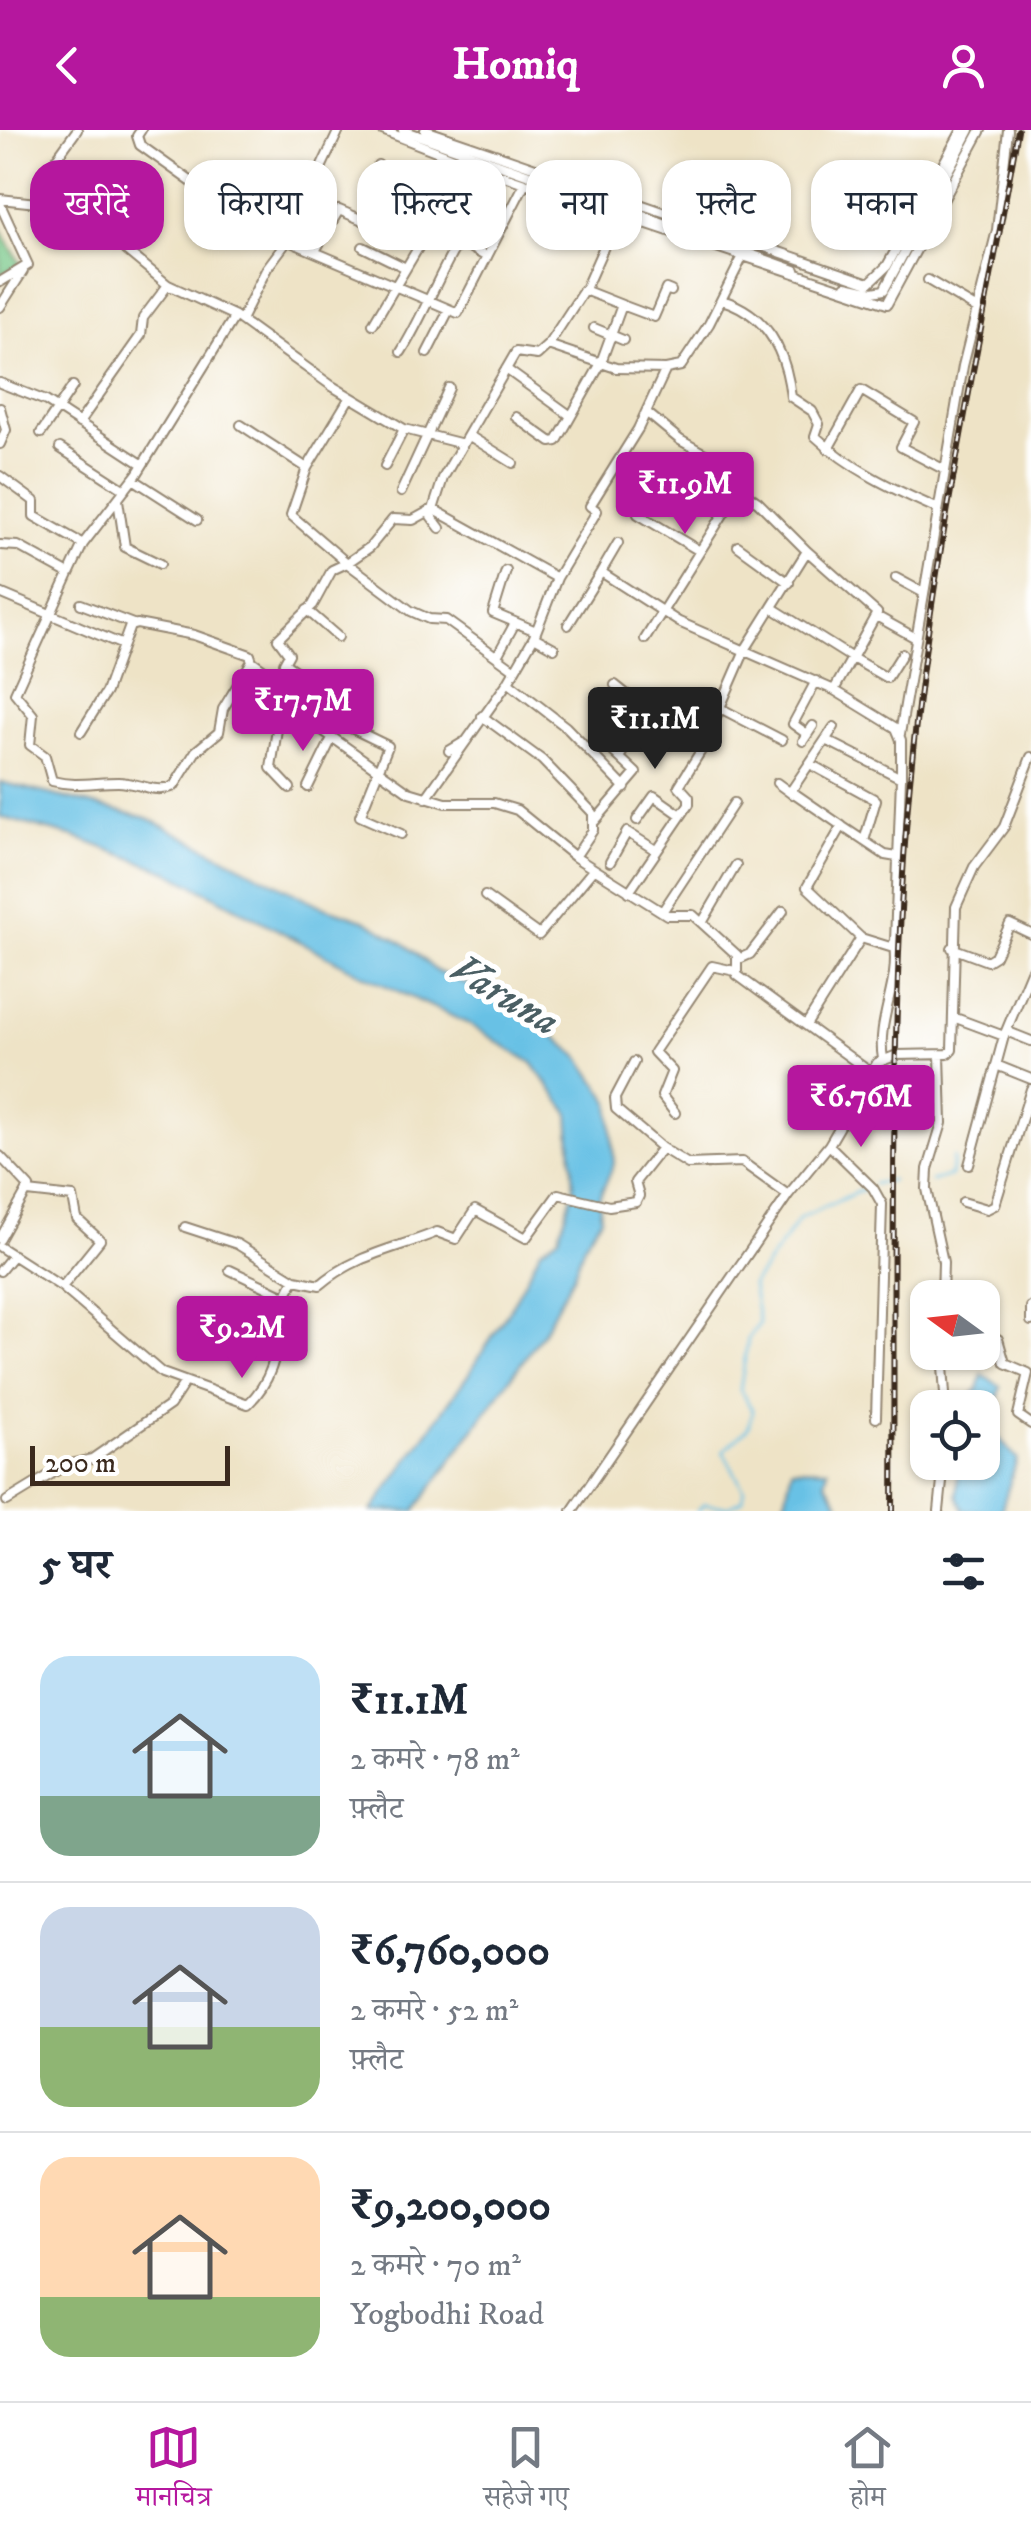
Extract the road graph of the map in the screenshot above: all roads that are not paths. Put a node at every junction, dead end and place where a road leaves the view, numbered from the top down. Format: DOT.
graph roads {
  1 [pos="77,130"];
  2 [pos="141,130"];
  3 [pos="339,130"];
  4 [pos="382,130"];
  5 [pos="403,130"];
  6 [pos="425,130"];
  7 [pos="962,130"];
  8 [pos="970,130"];
  9 [pos="982,130"];
  10 [pos="1008,130"];
  11 [pos="57,160"];
  12 [pos="325,160"];
  13 [pos="459,160"];
  14 [pos="184,177"];
  15 [pos="506,177"];
  16 [pos="525,183"];
  17 [pos="0,202"];
  18 [pos="30,206"];
  19 [pos="357,218"];
  20 [pos="642,223"];
  21 [pos="122,250"];
  22 [pos="280,250"];
  23 [pos="369,250"];
  24 [pos="417,250"];
  25 [pos="453,250"];
  26 [pos="475,250"];
  27 [pos="602,250"];
  28 [pos="314,251"];
  29 [pos="487,256"];
  30 [pos="742,258"];
  31 [pos="406,268"];
  32 [pos="23,271"];
  33 [pos="928,280"];
  34 [pos="0,282"];
  35 [pos="168,284"];
  36 [pos="396,286"];
  37 [pos="584,290"];
  38 [pos="671,290"];
  39 [pos="722,300"];
  40 [pos="430,303"];
  41 [pos="622,305"];
  42 [pos="0,307"];
  43 [pos="449,310"];
  44 [pos="978,310"];
  45 [pos="238,318"];
  46 [pos="373,324"];
  47 [pos="594,328"];
  48 [pos="612,335"];
  49 [pos="623,340"];
  50 [pos="548,345"];
  51 [pos="401,352"];
  52 [pos="428,353"];
  53 [pos="600,365"];
  54 [pos="506,368"];
  55 [pos="666,368"];
  56 [pos="0,382"];
  57 [pos="72,386"];
  58 [pos="449,388"];
  59 [pos="350,397"];
  60 [pos="0,408"];
  61 [pos="57,408"];
  62 [pos="646,412"];
  63 [pos="572,416"];
  64 [pos="516,417"];
  65 [pos="79,423"];
  66 [pos="241,425"];
  67 [pos="404,429"];
  68 [pos="41,433"];
  69 [pos="468,435"];
  70 [pos="431,436"];
  71 [pos="0,444"];
  72 [pos="463,444"];
  73 [pos="60,448"];
  74 [pos="828,449"];
  75 [pos="513,462"];
  76 [pos="142,464"];
  77 [pos="384,466"];
  78 [pos="308,468"];
  79 [pos="945,470"];
  80 [pos="0,476"];
  81 [pos="133,480"];
  82 [pos="738,489"];
  83 [pos="126,490"];
  84 [pos="402,492"];
  85 [pos="118,500"];
  86 [pos="936,508"];
  87 [pos="433,509"];
  88 [pos="638,514"];
  89 [pos="197,520"];
  90 [pos="440,528"];
  91 [pos="618,543"];
  92 [pos="0,544"];
  93 [pos="82,544"];
  94 [pos="738,546"];
  95 [pos="698,550"];
  96 [pos="806,551"];
  97 [pos="160,564"];
  98 [pos="347,564"];
  99 [pos="506,571"];
  100 [pos="601,572"];
  101 [pos="68,574"];
  102 [pos="557,578"];
  103 [pos="896,578"];
  104 [pos="789,583"];
  105 [pos="0,592"];
  106 [pos="922,592"];
  107 [pos="81,604"];
  108 [pos="774,609"];
  109 [pos="308,610"];
  110 [pos="662,611"];
  111 [pos="48,616"];
  112 [pos="878,617"];
  113 [pos="515,623"];
  114 [pos="133,624"];
  115 [pos="568,625"];
  116 [pos="535,634"];
  117 [pos="338,637"];
  118 [pos="914,637"];
  119 [pos="644,639"];
  120 [pos="124,644"];
  121 [pos="554,648"];
  122 [pos="746,650"];
  123 [pos="902,654"];
  124 [pos="497,656"];
  125 [pos="852,658"];
  126 [pos="252,661"];
  127 [pos="294,670"];
  128 [pos="515,670"];
  129 [pos="816,681"];
  130 [pos="508,682"];
  131 [pos="310,683"];
  132 [pos="284,684"];
  133 [pos="615,685"];
  134 [pos="834,690"];
  135 [pos="634,701"];
  136 [pos="281,707"];
  137 [pos="720,708"];
  138 [pos="482,716"];
  139 [pos="342,724"];
  140 [pos="834,727"];
  141 [pos="81,732"];
  142 [pos="808,734"];
  143 [pos="900,735"];
  144 [pos="332,738"];
  145 [pos="782,740"];
  146 [pos="826,740"];
  147 [pos="464,742"];
  148 [pos="449,751"];
  149 [pos="619,757"];
  150 [pos="1031,757"];
  151 [pos="810,764"];
  152 [pos="377,770"];
  153 [pos="901,778"];
  154 [pos="776,783"];
  155 [pos="308,787"];
  156 [pos="290,788"];
  157 [pos="625,788"];
  158 [pos="792,794"];
  159 [pos="426,798"];
  160 [pos="734,802"];
  161 [pos="682,815"];
  162 [pos="638,820"];
  163 [pos="595,821"];
  164 [pos="842,827"];
  165 [pos="400,834"];
  166 [pos="864,841"];
  167 [pos="657,850"];
  168 [pos="897,857"];
  169 [pos="575,858"];
  170 [pos="610,862"];
  171 [pos="736,865"];
  172 [pos="593,870"];
  173 [pos="629,892"];
  174 [pos="485,896"];
  175 [pos="662,912"];
  176 [pos="783,912"];
  177 [pos="702,923"];
  178 [pos="1031,934"];
  179 [pos="861,938"];
  180 [pos="894,946"];
  181 [pos="952,948"];
  182 [pos="739,959"];
  183 [pos="735,970"];
  184 [pos="1031,971"];
  185 [pos="953,1017"];
  186 [pos="806,1024"];
  187 [pos="1005,1034"];
  188 [pos="1031,1041"];
  189 [pos="940,1055"];
  190 [pos="883,1059"];
  191 [pos="634,1062"];
  192 [pos="996,1065"];
  193 [pos="870,1072"];
  194 [pos="1031,1079"];
  195 [pos="1031,1089"];
  196 [pos="675,1113"];
  197 [pos="1027,1119"];
  198 [pos="829,1145"];
  199 [pos="662,1148"];
  200 [pos="0,1156"];
  201 [pos="969,1166"];
  202 [pos="28,1192"];
  203 [pos="788,1194"];
  204 [pos="963,1202"];
  205 [pos="185,1227"];
  206 [pos="0,1240"];
  207 [pos="0,1247"];
  208 [pos="13,1255"];
  209 [pos="230,1270"];
  210 [pos="0,1271"];
  211 [pos="295,1280"];
  212 [pos="942,1280"];
  213 [pos="62,1287"];
  214 [pos="287,1296"];
  215 [pos="1031,1307"];
  216 [pos="1031,1322"];
  217 [pos="1000,1346"];
  218 [pos="185,1382"];
  219 [pos="876,1418"];
  220 [pos="1031,1424"];
  221 [pos="942,1480"];
  222 [pos="7,1501"];
  223 [pos="572,1511"];
  224 [pos="939,1511"];
  1 -- 11 [label="street"];
  2 -- 14 [label="street"];
  3 -- 12 [label="street"];
  4 -- 13 [label="street"];
  5 -- 8 [label="street"];
  6 -- 7 [label="street"];
  9 -- 30 [label="street"];
  10 -- 44 [label="street"];
  15 -- 16 [label="street"];
  16 -- 29 [label="street"];
  17 -- 18 [label="street"];
  17 -- 32 [label="street"];
  19 -- 28 [label="street"];
  20 -- 30 [label="street"];
  21 -- 35 [label="street"];
  22 -- 45 [label="street"];
  23 -- 31 [label="street"];
  24 -- 31 [label="street"];
  25 -- 40 [label="street"];
  26 -- 29 [label="street"];
  27 -- 37 [label="street"];
  28 -- 36 [label="street"];
  29 -- 43 [label="street"];
  30 -- 39 [label="street"];
  31 -- 36 [label="street"];
  32 -- 34 [label="street"];
  32 -- 42 [label="street"];
  33 -- 44 [label="street"];
  35 -- 45 [label="street"];
  35 -- 65 [label="street"];
  36 -- 40 [label="street"];
  36 -- 46 [label="street"];
  37 -- 41 [label="street"];
  37 -- 50 [label="street"];
  38 -- 41 [label="street"];
  39 -- 55 [label="street"];
  39 -- 74 [label="street"];
  40 -- 43 [label="street"];
  40 -- 51 [label="street"];
  41 -- 48 [label="street"];
  43 -- 52 [label="street"];
  44 -- 79 [label="street"];
  45 -- 59 [label="street"];
  45 -- 76 [label="street"];
  47 -- 48 [label="street"];
  48 -- 49 [label="street"];
  48 -- 53 [label="street"];
  50 -- 53 [label="street"];
  50 -- 54 [label="street"];
  53 -- 55 [label="street"];
  53 -- 63 [label="street"];
  54 -- 63 [label="street"];
  54 -- 69 [label="street"];
  55 -- 62 [label="street"];
  56 -- 61 [label="street"];
  57 -- 61 [label="street"];
  58 -- 70 [label="street"];
  59 -- 67 [label="street"];
  59 -- 78 [label="street"];
  60 -- 71 [label="street"];
  61 -- 65 [label="street"];
  61 -- 68 [label="street"];
  62 -- 82 [label="street"];
  62 -- 102 [label="street"];
  63 -- 64 [label="street"];
  65 -- 76 [label="street"];
  66 -- 78 [label="street"];
  67 -- 70 [label="street"];
  67 -- 77 [label="street"];
  69 -- 72 [label="street"];
  69 -- 75 [label="street"];
  70 -- 72 [label="street"];
  70 -- 84 [label="street"];
  72 -- 87 [label="street"];
  73 -- 83 [label="street"];
  74 -- 79 [label="street"];
  74 -- 86 [label="street"];
  76 -- 81 [label="street"];
  78 -- 98 [label="street"];
  79 -- 86 [label="street"];
  80 -- 93 [label="street"];
  81 -- 83 [label="street"];
  81 -- 89 [label="street"];
  82 -- 95 [label="street"];
  82 -- 96 [label="street"];
  83 -- 85 [label="street"];
  85 -- 93 [label="street"];
  85 -- 97 [label="street"];
  86 -- 106 [label="street"];
  87 -- 90 [label="street"];
  87 -- 98 [label="street"];
  87 -- 102 [label="street"];
  88 -- 95 [label="street"];
  91 -- 100 [label="street"];
  92 -- 101 [label="street"];
  93 -- 101 [label="street"];
  94 -- 104 [label="street"];
  95 -- 110 [label="street"];
  96 -- 104 [label="street"];
  96 -- 112 [label="street"];
  98 -- 109 [label="street"];
  98 -- 124 [label="street"];
  99 -- 113 [label="street"];
  100 -- 110 [label="street"];
  100 -- 115 [label="street"];
  101 -- 111 [label="street"];
  102 -- 116 [label="street"];
  103 -- 106 [label="street"];
  104 -- 108 [label="street"];
  105 -- 111 [label="street"];
  106 -- 118 [label="street"];
  107 -- 114 [label="street"];
  108 -- 122 [label="street"];
  108 -- 125 [label="street"];
  109 -- 117 [label="street"];
  109 -- 127 [label="street"];
  110 -- 119 [label="street"];
  110 -- 122 [label="street"];
  111 -- 120 [label="street"];
  111 -- 126 [label="street"];
  112 -- 118 [label="street"];
  112 -- 125 [label="street"];
  113 -- 116 [label="street"];
  113 -- 124 [label="street"];
  114 -- 120 [label="street"];
  114 -- 126 [label="street"];
  116 -- 121 [label="street"];
  116 -- 128 [label="street"];
  118 -- 143 [label="street"];
  120 -- 141 [label="street"];
  122 -- 129 [label="street"];
  122 -- 137 [label="street"];
  123 -- 125 [label="street"];
  124 -- 128 [label="street"];
  125 -- 134 [label="street"];
  126 -- 132 [label="street"];
  127 -- 131 [label="street"];
  127 -- 132 [label="street"];
  128 -- 130 [label="street"];
  129 -- 134 [label="street"];
  129 -- 142 [label="street"];
  130 -- 138 [label="street"];
  130 -- 157 [label="street"];
  132 -- 136 [label="street"];
  133 -- 135 [label="street"];
  134 -- 143 [label="street"];
  135 -- 149 [label="street"];
  135 -- 149 [label="street"];
  136 -- 144 [label="street"];
  136 -- 156 [label="street"];
  137 -- 145 [label="street"];
  137 -- 161 [label="street"];
  138 -- 147 [label="street"];
  138 -- 163 [label="street"];
  139 -- 152 [label="street"];
  140 -- 146 [label="street"];
  143 -- 153 [label="street"];
  144 -- 152 [label="street"];
  144 -- 155 [label="street"];
  146 -- 151 [label="street"];
  146 -- 153 [label="street"];
  147 -- 148 [label="street"];
  147 -- 159 [label="street"];
  149 -- 157 [label="street"];
  150 -- 181 [label="street"];
  151 -- 158 [label="street"];
  151 -- 166 [label="street"];
  152 -- 159 [label="street"];
  152 -- 165 [label="street"];
  153 -- 168 [label="street"];
  154 -- 158 [label="street"];
  157 -- 163 [label="street"];
  158 -- 164 [label="street"];
  159 -- 169 [label="street"];
  160 -- 175 [label="street"];
  161 -- 162 [label="street"];
  161 -- 167 [label="street"];
  163 -- 169 [label="street"];
  164 -- 166 [label="street"];
  164 -- 179 [label="street"];
  166 -- 168 [label="street"];
  167 -- 170 [label="street"];
  167 -- 173 [label="street"];
  168 -- 180 [label="street"];
  169 -- 172 [label="street"];
  171 -- 177 [label="street"];
  172 -- 173 [label="street"];
  172 -- 174 [label="street"];
  173 -- 175 [label="street"];
  175 -- 177 [label="street"];
  176 -- 182 [label="street"];
  177 -- 182 [label="street"];
  178 -- 181 [label="street"];
  179 -- 180 [label="street"];
  179 -- 186 [label="street"];
  180 -- 190 [label="street"];
  181 -- 185 [label="street"];
  182 -- 183 [label="street"];
  183 -- 186 [label="street"];
  183 -- 196 [label="street"];
  184 -- 187 [label="street"];
  185 -- 187 [label="street"];
  185 -- 189 [label="street"];
  186 -- 193 [label="street"];
  187 -- 188 [label="street"];
  187 -- 192 [label="street"];
  189 -- 190 [label="street"];
  189 -- 212 [label="street"];
  190 -- 193 [label="street"];
  191 -- 199 [label="street"];
  192 -- 194 [label="street"];
  192 -- 201 [label="street"];
  193 -- 198 [label="street"];
  195 -- 197 [label="street"];
  197 -- 204 [label="street"];
  198 -- 203 [label="street"];
  198 -- 219 [label="street"];
  199 -- 203 [label="street"];
  199 -- 211 [label="street"];
  200 -- 202 [label="street"];
  202 -- 206 [label="street"];
  202 -- 213 [label="street"];
  203 -- 223 [label="street"];
  205 -- 211 [label="street"];
  207 -- 208 [label="street"];
  208 -- 210 [label="street"];
  208 -- 213 [label="street"];
  209 -- 214 [label="street"];
  211 -- 214 [label="street"];
  213 -- 218 [label="street"];
  214 -- 218 [label="street"];
  215 -- 216 [label="street"];
  217 -- 220 [label="street"];
  218 -- 222 [label="street"];
  221 -- 224 [label="street"];
}
